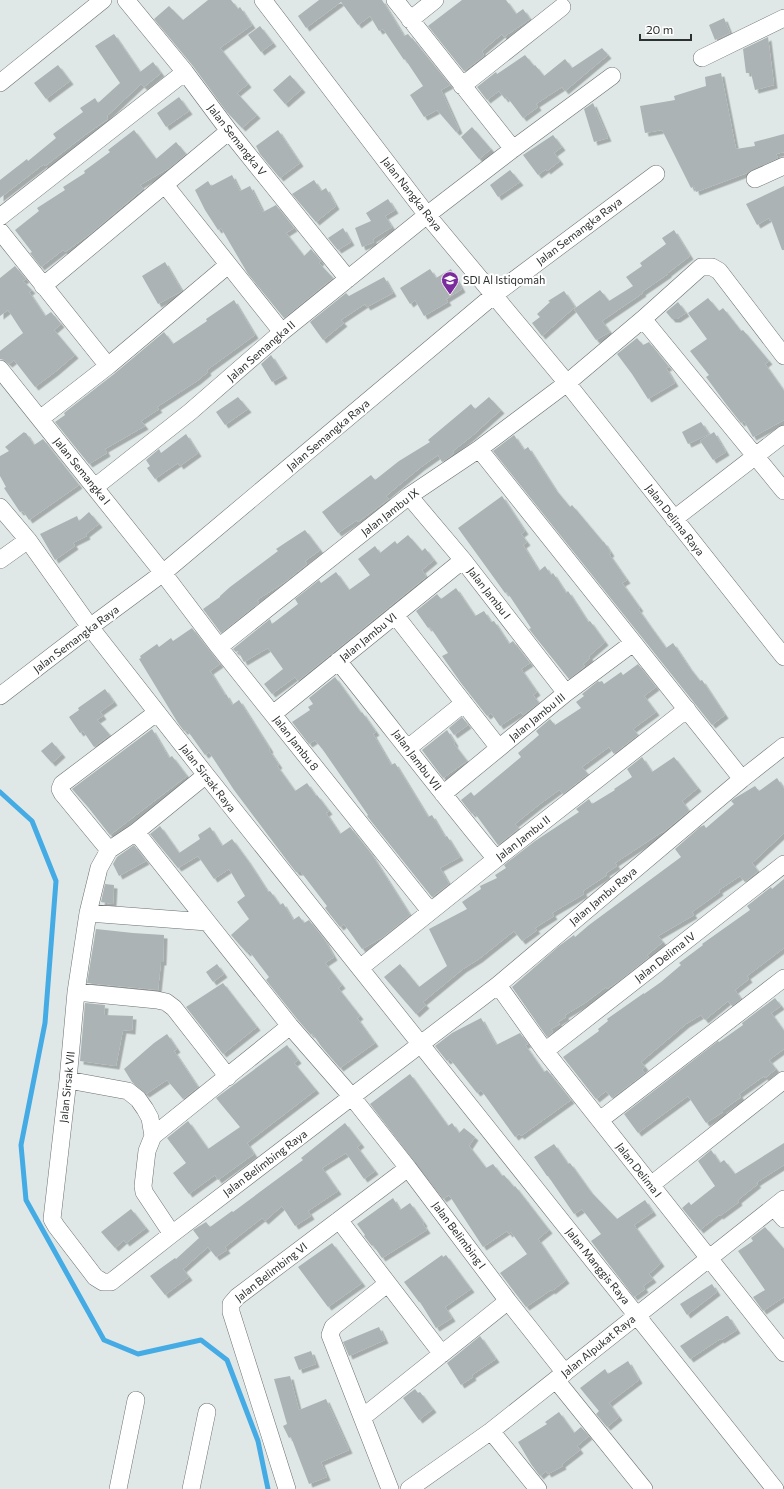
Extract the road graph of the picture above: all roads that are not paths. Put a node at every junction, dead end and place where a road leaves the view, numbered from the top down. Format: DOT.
graph roads {
  1 [pos="102,0"];
  2 [pos="126,0"];
  3 [pos="395,0"];
  4 [pos="435,0"];
  5 [pos="270,3"];
  6 [pos="562,7"];
  7 [pos="784,18"];
  8 [pos="410,20"];
  9 [pos="702,58"];
  10 [pos="186,72"];
  11 [pos="612,76"];
  12 [pos="0,83"];
  13 [pos="462,86"];
  14 [pos="229,131"];
  15 [pos="513,149"];
  16 [pos="784,166"];
  17 [pos="656,174"];
  18 [pos="755,179"];
  19 [pos="165,185"];
  20 [pos="427,215"];
  21 [pos="0,217"];
  22 [pos="0,231"];
  23 [pos="228,265"];
  24 [pos="348,279"];
  25 [pos="43,286"];
  26 [pos="494,295"];
  27 [pos="643,319"];
  28 [pos="282,332"];
  29 [pos="784,356"];
  30 [pos="108,366"];
  31 [pos="0,369"];
  32 [pos="567,383"];
  33 [pos="40,419"];
  34 [pos="784,434"];
  35 [pos="479,449"];
  36 [pos="756,456"];
  37 [pos="95,487"];
  38 [pos="784,491"];
  39 [pos="410,496"];
  40 [pos="0,507"];
  41 [pos="674,519"];
  42 [pos="28,540"];
  43 [pos="0,560"];
  44 [pos="463,560"];
  45 [pos="163,573"];
  46 [pos="395,615"];
  47 [pos="90,627"];
  48 [pos="633,643"];
  49 [pos="219,647"];
  50 [pos="784,656"];
  51 [pos="338,661"];
  52 [pos="566,693"];
  53 [pos="0,696"];
  54 [pos="464,703"];
  55 [pos="687,709"];
  56 [pos="156,713"];
  57 [pos="273,714"];
  58 [pos="784,746"];
  59 [pos="408,748"];
  60 [pos="499,748"];
  61 [pos="206,775"];
  62 [pos="742,779"];
  63 [pos="443,794"];
  64 [pos="136,832"];
  65 [pos="109,850"];
  66 [pos="496,859"];
  67 [pos="784,864"];
  68 [pos="430,912"];
  69 [pos="88,913"];
  70 [pos="207,922"];
  71 [pos="360,968"];
  72 [pos="784,978"];
  73 [pos="498,985"];
  74 [pos="76,992"];
  75 [pos="290,1026"];
  76 [pos="420,1045"];
  77 [pos="545,1051"];
  78 [pos="228,1076"];
  79 [pos="68,1080"];
  80 [pos="784,1080"];
  81 [pos="352,1097"];
  82 [pos="600,1120"];
  83 [pos="153,1136"];
  84 [pos="408,1168"];
  85 [pos="651,1185"];
  86 [pos="781,1208"];
  87 [pos="339,1220"];
  88 [pos="172,1234"];
  89 [pos="709,1258"];
  90 [pos="112,1282"];
  91 [pos="387,1284"];
  92 [pos="508,1302"];
  93 [pos="637,1315"];
  94 [pos="784,1353"];
  95 [pos="442,1354"];
  96 [pos="560,1376"];
  97 [pos="136,1400"];
  98 [pos="207,1412"];
  99 [pos="363,1417"];
  100 [pos="491,1431"];
  101 [pos="118,1489"];
  102 [pos="191,1489"];
  103 [pos="287,1489"];
  104 [pos="390,1489"];
  105 [pos="409,1489"];
  106 [pos="538,1489"];
  107 [pos="644,1489"];
  108 [pos="775,1489"];
  1 -- 12 [label="street"];
  2 -- 10 [label="street, Jalan Semangka V"];
  3 -- 8 [label="street"];
  4 -- 8 [label="street"];
  5 -- 20 [label="street, Jalan Nangka Raya"];
  6 -- 13 [label="street"];
  7 -- 9 [label="street"];
  8 -- 13 [label="street"];
  10 -- 14 [label="street, Jalan Semangka V"];
  10 -- 21 [label="street"];
  11 -- 15 [label="street, Jalan Semangka II"];
  13 -- 15 [label="street"];
  14 -- 19 [label="street"];
  14 -- 24 [label="street, Jalan Semangka V"];
  15 -- 20 [label="street, Jalan Semangka II"];
  16 -- 18 [label="street"];
  17 -- 26 [label="street, Jalan Semangka Raya"];
  19 -- 23 [label="street"];
  19 -- 25 [label="street"];
  20 -- 24 [label="street, Jalan Semangka II"];
  20 -- 26 [label="street, Jalan Nangka Raya"];
  22 -- 25 [label="street"];
  23 -- 28 [label="street"];
  23 -- 30 [label="street"];
  24 -- 28 [label="street, Jalan Semangka II"];
  25 -- 30 [label="street"];
  26 -- 32 [label="street, Jalan Nangka Raya"];
  26 -- 45 [label="street, Jalan Semangka Raya"];
  27 -- 29 [label="street, Jalan Jambu IX"];
  27 -- 32 [label="street, Jalan Jambu IX"];
  27 -- 36 [label="street"];
  28 -- 37 [label="street, Jalan Semangka II"];
  30 -- 33 [label="street"];
  31 -- 33 [label="street, Jalan Semangka I"];
  32 -- 35 [label="street, Jalan Jambu IX"];
  32 -- 41 [label="street, Jalan Delima Raya"];
  33 -- 37 [label="street, Jalan Semangka I"];
  34 -- 36 [label="street"];
  35 -- 39 [label="street, Jalan Jambu IX"];
  35 -- 48 [label="street"];
  36 -- 38 [label="street"];
  36 -- 41 [label="street"];
  37 -- 45 [label="street, Jalan Semangka I"];
  39 -- 44 [label="street, Jalan Jambu I"];
  39 -- 49 [label="street, Jalan Jambu IX"];
  40 -- 42 [label="street, Jalan Sirsak Raya"];
  41 -- 50 [label="street, Jalan Delima Raya"];
  42 -- 43 [label="street"];
  42 -- 47 [label="street, Jalan Sirsak Raya"];
  44 -- 46 [label="street, Jalan Jambu VI"];
  44 -- 52 [label="street, Jalan Jambu I"];
  45 -- 47 [label="street, Jalan Semangka Raya"];
  45 -- 49 [label="street, Jalan Jambu 8"];
  46 -- 51 [label="street, Jalan Jambu VI"];
  46 -- 54 [label="street"];
  47 -- 53 [label="street, Jalan Semangka Raya"];
  47 -- 56 [label="street, Jalan Sirsak Raya"];
  48 -- 52 [label="street, Jalan Jambu III"];
  48 -- 55 [label="street"];
  49 -- 57 [label="street, Jalan Jambu 8"];
  51 -- 57 [label="street, Jalan Jambu VI"];
  51 -- 59 [label="street, Jalan Jambu VII"];
  52 -- 60 [label="street, Jalan Jambu III"];
  54 -- 59 [label="street"];
  54 -- 60 [label="street"];
  55 -- 62 [label="street"];
  55 -- 66 [label="street, Jalan Jambu II"];
  56 -- 61 [label="street, Jalan Sirsak Raya"];
  56 -- 65 [label="street"];
  57 -- 68 [label="street, Jalan Jambu 8"];
  58 -- 62 [label="street, Jalan Jambu Raya"];
  59 -- 63 [label="street, Jalan Jambu VII"];
  60 -- 63 [label="street, Jalan Jambu III"];
  61 -- 64 [label="street"];
  61 -- 71 [label="street, Jalan Sirsak Raya"];
  62 -- 73 [label="street, Jalan Jambu Raya"];
  63 -- 66 [label="street, Jalan Jambu VII"];
  64 -- 65 [label="street"];
  64 -- 70 [label="street, Jalan Belimbing I"];
  65 -- 69 [label="street, Jalan Sirsak VII"];
  66 -- 68 [label="street, Jalan Jambu II"];
  67 -- 77 [label="street, Jalan Delima IV"];
  68 -- 71 [label="street, Jalan Jambu II"];
  69 -- 70 [label="street"];
  69 -- 74 [label="street, Jalan Sirsak VII"];
  70 -- 75 [label="street, Jalan Belimbing I"];
  71 -- 76 [label="street, Jalan Sirsak Raya"];
  72 -- 82 [label="street"];
  73 -- 76 [label="street, Jalan Jambu Raya"];
  73 -- 77 [label="street, Jalan Delima I"];
  74 -- 78 [label="street"];
  74 -- 79 [label="street, Jalan Sirsak VII"];
  75 -- 78 [label="street"];
  75 -- 81 [label="street, Jalan Belimbing I"];
  76 -- 81 [label="street, Jalan Belimbing Raya"];
  76 -- 93 [label="street, Jalan Manggis Raya"];
  77 -- 82 [label="street, Jalan Delima I"];
  78 -- 83 [label="street"];
  79 -- 83 [label="street"];
  79 -- 90 [label="street, Jalan Sirsak VII"];
  80 -- 85 [label="street"];
  81 -- 84 [label="street, Jalan Belimbing I"];
  81 -- 88 [label="street, Jalan Belimbing Raya"];
  82 -- 85 [label="street, Jalan Delima I"];
  83 -- 88 [label="street"];
  84 -- 87 [label="street, Jalan Belimbing VI"];
  84 -- 92 [label="street, Jalan Belimbing I"];
  85 -- 89 [label="street, Jalan Delima I"];
  86 -- 89 [label="street, Jalan Alpukat Raya"];
  87 -- 91 [label="street"];
  87 -- 103 [label="street, Jalan Belimbing VI"];
  88 -- 90 [label="street, Jalan Belimbing Raya"];
  89 -- 93 [label="street, Jalan Alpukat Raya"];
  89 -- 94 [label="street, Jalan Delima I"];
  91 -- 95 [label="street"];
  91 -- 99 [label="street"];
  92 -- 95 [label="street"];
  92 -- 96 [label="street, Jalan Belimbing I"];
  93 -- 96 [label="street, Jalan Alpukat Raya"];
  93 -- 108 [label="street, Jalan Manggis Raya"];
  95 -- 99 [label="street"];
  96 -- 100 [label="street, Jalan Alpukat Raya"];
  96 -- 107 [label="street, Jalan Belimbing I"];
  97 -- 101 [label="street"];
  98 -- 102 [label="street"];
  99 -- 104 [label="street"];
  100 -- 105 [label="street, Jalan Alpukat Raya"];
  100 -- 106 [label="street"];
}
